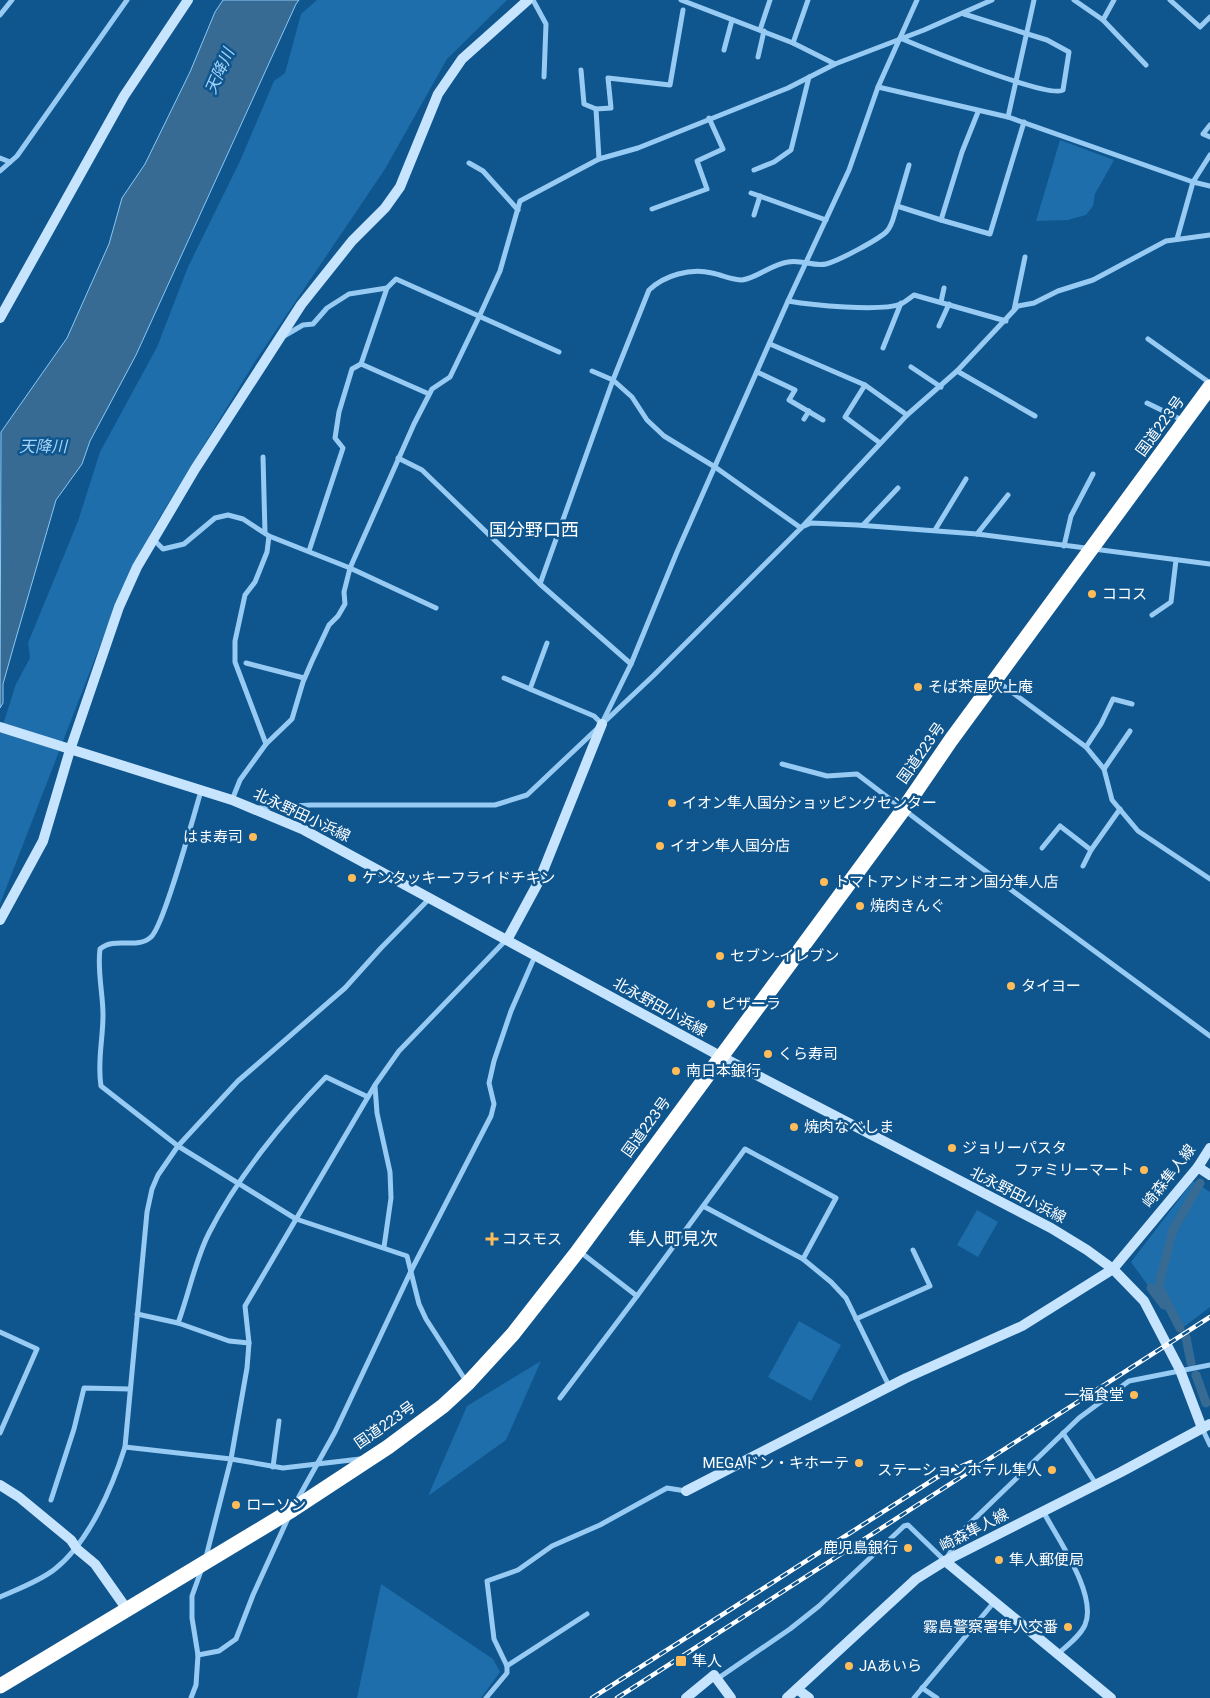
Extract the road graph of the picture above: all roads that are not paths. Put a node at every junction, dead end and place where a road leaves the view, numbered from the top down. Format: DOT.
graph roads {
  1 [pos="12,0"];
  2 [pos="127,0"];
  3 [pos="188,0"];
  4 [pos="528,0"];
  5 [pos="533,0"];
  6 [pos="681,0"];
  7 [pos="770,0"];
  8 [pos="808,0"];
  9 [pos="917,0"];
  10 [pos="992,0"];
  11 [pos="1034,0"];
  12 [pos="1074,0"];
  13 [pos="1114,0"];
  14 [pos="1170,0"];
  15 [pos="683,10"];
  16 [pos="964,13"];
  17 [pos="0,15"];
  18 [pos="1210,17"];
  19 [pos="732,20"];
  20 [pos="1103,20"];
  21 [pos="762,30"];
  22 [pos="1026,33"];
  23 [pos="900,38"];
  24 [pos="793,43"];
  25 [pos="724,50"];
  26 [pos="758,57"];
  27 [pos="835,64"];
  28 [pos="1146,65"];
  29 [pos="581,70"];
  30 [pos="544,77"];
  31 [pos="809,77"];
  32 [pos="1015,81"];
  33 [pos="878,87"];
  34 [pos="596,109"];
  35 [pos="978,112"];
  36 [pos="1008,117"];
  37 [pos="709,118"];
  38 [pos="1024,122"];
  39 [pos="1210,125"];
  40 [pos="1210,137"];
  41 [pos="1210,155"];
  42 [pos="0,158"];
  43 [pos="599,159"];
  44 [pos="10,162"];
  45 [pos="469,163"];
  46 [pos="909,165"];
  47 [pos="754,170"];
  48 [pos="0,171"];
  49 [pos="1192,182"];
  50 [pos="1210,186"];
  51 [pos="751,193"];
  52 [pos="760,196"];
  53 [pos="897,206"];
  54 [pos="652,209"];
  55 [pos="518,210"];
  56 [pos="754,215"];
  57 [pos="826,220"];
  58 [pos="941,220"];
  59 [pos="1210,235"];
  60 [pos="1177,239"];
  61 [pos="1025,257"];
  62 [pos="806,262"];
  63 [pos="387,288"];
  64 [pos="944,288"];
  65 [pos="788,301"];
  66 [pos="941,302"];
  67 [pos="902,303"];
  68 [pos="949,304"];
  69 [pos="1013,312"];
  70 [pos="479,317"];
  71 [pos="0,318"];
  72 [pos="1006,321"];
  73 [pos="939,326"];
  74 [pos="280,338"];
  75 [pos="1148,339"];
  76 [pos="770,344"];
  77 [pos="883,348"];
  78 [pos="559,352"];
  79 [pos="361,364"];
  80 [pos="911,367"];
  81 [pos="957,371"];
  82 [pos="592,372"];
  83 [pos="757,372"];
  84 [pos="613,380"];
  85 [pos="1210,383"];
  86 [pos="865,385"];
  87 [pos="941,387"];
  88 [pos="1210,387"];
  89 [pos="429,394"];
  90 [pos="1148,403"];
  91 [pos="809,411"];
  92 [pos="907,415"];
  93 [pos="1035,416"];
  94 [pos="804,419"];
  95 [pos="823,420"];
  96 [pos="1185,422"];
  97 [pos="880,443"];
  98 [pos="264,457"];
  99 [pos="398,458"];
  100 [pos="715,466"];
  101 [pos="1093,474"];
  102 [pos="966,479"];
  103 [pos="898,488"];
  104 [pos="1008,495"];
  105 [pos="863,525"];
  106 [pos="801,528"];
  107 [pos="935,530"];
  108 [pos="267,534"];
  109 [pos="977,534"];
  110 [pos="154,540"];
  111 [pos="1064,546"];
  112 [pos="1092,549"];
  113 [pos="309,551"];
  114 [pos="1176,560"];
  115 [pos="1210,564"];
  116 [pos="350,568"];
  117 [pos="540,584"];
  118 [pos="436,608"];
  119 [pos="1152,615"];
  120 [pos="547,643"];
  121 [pos="246,663"];
  122 [pos="630,664"];
  123 [pos="304,678"];
  124 [pos="504,678"];
  125 [pos="996,680"];
  126 [pos="530,689"];
  127 [pos="1132,704"];
  128 [pos="602,724"];
  129 [pos="0,728"];
  130 [pos="1130,731"];
  131 [pos="266,744"];
  132 [pos="1086,747"];
  133 [pos="70,750"];
  134 [pos="782,764"];
  135 [pos="1104,769"];
  136 [pos="201,790"];
  137 [pos="232,800"];
  138 [pos="256,808"];
  139 [pos="1120,809"];
  140 [pos="903,810"];
  141 [pos="1042,848"];
  142 [pos="1091,850"];
  143 [pos="1082,866"];
  144 [pos="1210,879"];
  145 [pos="431,898"];
  146 [pos="0,920"];
  147 [pos="507,940"];
  148 [pos="535,956"];
  149 [pos="1210,1036"];
  150 [pos="720,1056"];
  151 [pos="375,1085"];
  152 [pos="368,1097"];
  153 [pos="178,1146"];
  154 [pos="1210,1148"];
  155 [pos="1198,1167"];
  156 [pos="1210,1175"];
  157 [pos="238,1184"];
  158 [pos="703,1206"];
  159 [pos="296,1219"];
  160 [pos="384,1247"];
  161 [pos="912,1250"];
  162 [pos="578,1251"];
  163 [pos="803,1259"];
  164 [pos="1113,1269"];
  165 [pos="411,1271"];
  166 [pos="637,1296"];
  167 [pos="137,1314"];
  168 [pos="856,1319"];
  169 [pos="178,1323"];
  170 [pos="0,1332"];
  171 [pos="249,1342"];
  172 [pos="1210,1365"];
  173 [pos="1180,1370"];
  174 [pos="468,1383"];
  175 [pos="889,1386"];
  176 [pos="130,1389"];
  177 [pos="560,1398"];
  178 [pos="279,1422"];
  179 [pos="1206,1426"];
  180 [pos="0,1432"];
  181 [pos="1063,1433"];
  182 [pos="1210,1445"];
  183 [pos="125,1447"];
  184 [pos="368,1458"];
  185 [pos="231,1459"];
  186 [pos="314,1465"];
  187 [pos="273,1467"];
  188 [pos="1096,1484"];
  189 [pos="0,1485"];
  190 [pos="686,1491"];
  191 [pos="51,1500"];
  192 [pos="292,1510"];
  193 [pos="1043,1511"];
  194 [pos="77,1549"];
  195 [pos="205,1560"];
  196 [pos="945,1560"];
  197 [pos="0,1597"];
  198 [pos="995,1600"];
  199 [pos="126,1608"];
  200 [pos="587,1614"];
  201 [pos="1059,1653"];
  202 [pos="198,1655"];
  203 [pos="507,1666"];
  204 [pos="717,1679"];
  205 [pos="0,1686"];
  206 [pos="922,1688"];
  207 [pos="797,1689"];
  208 [pos="191,1698"];
  209 [pos="486,1698"];
  210 [pos="686,1698"];
  211 [pos="731,1698"];
  212 [pos="788,1698"];
  213 [pos="810,1698"];
  214 [pos="914,1698"];
  215 [pos="937,1698"];
  216 [pos="1111,1698"];
  1 -- 17 [label="street"];
  2 -- 44 [label="street"];
  3 -- 71 [label="street"];
  4 -- 74 [label="street"];
  5 -- 30 [label="street"];
  6 -- 19 [label="street"];
  7 -- 21 [label="street"];
  8 -- 24 [label="street"];
  9 -- 23 [label="street"];
  10 -- 16 [label="street"];
  11 -- 22 [label="street"];
  12 -- 20 [label="street"];
  13 -- 20 [label="street"];
  14 -- 18 [label="street"];
  15 -- 34 [label="street"];
  16 -- 22 [label="street"];
  16 -- 23 [label="street"];
  19 -- 21 [label="street"];
  19 -- 25 [label="street"];
  20 -- 28 [label="street"];
  21 -- 24 [label="street"];
  21 -- 26 [label="street"];
  22 -- 32 [label="street"];
  22 -- 32 [label="street"];
  23 -- 27 [label="street"];
  23 -- 32 [label="street"];
  23 -- 33 [label="street"];
  24 -- 27 [label="street"];
  27 -- 31 [label="street"];
  29 -- 34 [label="street"];
  31 -- 37 [label="street"];
  31 -- 47 [label="street"];
  32 -- 36 [label="street"];
  33 -- 35 [label="street"];
  33 -- 57 [label="street"];
  34 -- 43 [label="street"];
  35 -- 36 [label="street"];
  35 -- 58 [label="street"];
  36 -- 38 [label="street"];
  37 -- 43 [label="street"];
  37 -- 54 [label="street"];
  38 -- 49 [label="street"];
  38 -- 58 [label="street"];
  39 -- 40 [label="street"];
  41 -- 49 [label="street"];
  42 -- 44 [label="street"];
  43 -- 55 [label="street"];
  44 -- 48 [label="street"];
  45 -- 55 [label="street"];
  46 -- 53 [label="street"];
  49 -- 50 [label="street"];
  49 -- 60 [label="street"];
  51 -- 52 [label="street"];
  52 -- 56 [label="street"];
  52 -- 57 [label="street"];
  53 -- 58 [label="street"];
  53 -- 62 [label="street"];
  55 -- 70 [label="street"];
  57 -- 62 [label="street"];
  59 -- 60 [label="street"];
  60 -- 69 [label="street"];
  61 -- 69 [label="street"];
  62 -- 65 [label="street"];
  62 -- 84 [label="street"];
  63 -- 70 [label="street"];
  63 -- 74 [label="street"];
  63 -- 79 [label="street"];
  64 -- 66 [label="street"];
  65 -- 67 [label="street"];
  65 -- 76 [label="street"];
  66 -- 67 [label="street"];
  66 -- 68 [label="street"];
  67 -- 77 [label="street"];
  68 -- 72 [label="street"];
  68 -- 73 [label="street"];
  69 -- 72 [label="street"];
  70 -- 78 [label="street"];
  70 -- 89 [label="street"];
  72 -- 81 [label="street"];
  74 -- 110 [label="street"];
  75 -- 85 [label="street"];
  76 -- 83 [label="street"];
  76 -- 86 [label="street"];
  79 -- 89 [label="street"];
  79 -- 113 [label="street"];
  80 -- 87 [label="street"];
  81 -- 87 [label="street"];
  81 -- 93 [label="street"];
  82 -- 84 [label="street"];
  83 -- 91 [label="street"];
  83 -- 100 [label="street"];
  84 -- 100 [label="street"];
  84 -- 117 [label="street"];
  86 -- 92 [label="street"];
  86 -- 97 [label="street"];
  87 -- 92 [label="street"];
  88 -- 96 [label="highway, 国道223号"];
  89 -- 99 [label="street"];
  90 -- 96 [label="street"];
  91 -- 94 [label="street"];
  91 -- 95 [label="street"];
  92 -- 97 [label="street"];
  96 -- 112 [label="highway, 国道223号"];
  97 -- 106 [label="street"];
  98 -- 108 [label="street"];
  99 -- 116 [label="street"];
  99 -- 117 [label="street"];
  100 -- 106 [label="street"];
  100 -- 122 [label="street"];
  101 -- 111 [label="street"];
  102 -- 107 [label="street"];
  103 -- 105 [label="street"];
  104 -- 109 [label="street"];
  105 -- 106 [label="street"];
  105 -- 107 [label="street"];
  106 -- 128 [label="street"];
  107 -- 109 [label="street"];
  108 -- 110 [label="street"];
  108 -- 113 [label="street"];
  108 -- 131 [label="street"];
  109 -- 111 [label="street"];
  110 -- 133 [label="street"];
  111 -- 112 [label="street"];
  112 -- 114 [label="street"];
  112 -- 125 [label="highway, 国道223号"];
  113 -- 116 [label="street"];
  114 -- 115 [label="street"];
  114 -- 119 [label="street"];
  116 -- 118 [label="street"];
  116 -- 123 [label="street"];
  117 -- 122 [label="street"];
  120 -- 126 [label="street"];
  121 -- 123 [label="street"];
  122 -- 128 [label="street"];
  123 -- 131 [label="street"];
  124 -- 126 [label="street"];
  125 -- 132 [label="street"];
  125 -- 140 [label="highway, 国道223号"];
  126 -- 128 [label="street"];
  127 -- 132 [label="street"];
  128 -- 138 [label="street"];
  128 -- 147 [label="street"];
  129 -- 133 [label="street, 北永野田小浜線"];
  130 -- 135 [label="street"];
  131 -- 137 [label="street"];
  132 -- 135 [label="street"];
  133 -- 136 [label="street, 北永野田小浜線"];
  133 -- 146 [label="street"];
  134 -- 140 [label="street"];
  135 -- 139 [label="street"];
  136 -- 137 [label="street, 北永野田小浜線"];
  136 -- 153 [label="street"];
  137 -- 138 [label="street, 北永野田小浜線"];
  138 -- 145 [label="street, 北永野田小浜線"];
  139 -- 142 [label="street"];
  139 -- 144 [label="street"];
  140 -- 149 [label="street"];
  140 -- 150 [label="highway, 国道223号"];
  141 -- 142 [label="street"];
  142 -- 143 [label="street"];
  145 -- 147 [label="street, 北永野田小浜線"];
  145 -- 153 [label="street"];
  147 -- 148 [label="street, 北永野田小浜線"];
  147 -- 151 [label="street"];
  148 -- 150 [label="street, 北永野田小浜線"];
  148 -- 165 [label="street"];
  150 -- 162 [label="highway, 国道223号"];
  150 -- 164 [label="street, 北永野田小浜線"];
  151 -- 152 [label="street"];
  151 -- 160 [label="street"];
  152 -- 157 [label="street"];
  152 -- 159 [label="street"];
  153 -- 157 [label="street"];
  153 -- 167 [label="street"];
  154 -- 155 [label="street, 崎森隼人線"];
  155 -- 156 [label="street"];
  155 -- 164 [label="street, 崎森隼人線"];
  157 -- 159 [label="street"];
  157 -- 169 [label="street"];
  158 -- 163 [label="street"];
  158 -- 163 [label="street"];
  158 -- 166 [label="street"];
  159 -- 160 [label="street"];
  159 -- 171 [label="street"];
  160 -- 165 [label="street"];
  161 -- 168 [label="street"];
  162 -- 166 [label="street"];
  162 -- 174 [label="highway, 国道223号"];
  163 -- 168 [label="street"];
  164 -- 173 [label="street, 北永野田小浜線"];
  164 -- 175 [label="street, 崎森隼人線"];
  165 -- 174 [label="street"];
  165 -- 186 [label="street"];
  166 -- 177 [label="street"];
  167 -- 169 [label="street"];
  167 -- 176 [label="street"];
  168 -- 175 [label="street"];
  169 -- 171 [label="street"];
  170 -- 180 [label="street"];
  171 -- 185 [label="street"];
  172 -- 173 [label="street"];
  173 -- 179 [label="street, 北永野田小浜線"];
  173 -- 181 [label="street"];
  174 -- 184 [label="highway, 国道223号"];
  175 -- 190 [label="street, 崎森隼人線"];
  176 -- 183 [label="street"];
  176 -- 191 [label="street"];
  178 -- 187 [label="street"];
  179 -- 182 [label="street"];
  179 -- 188 [label="street, 崎森隼人線"];
  181 -- 188 [label="street"];
  181 -- 196 [label="street"];
  183 -- 185 [label="street"];
  183 -- 194 [label="street"];
  184 -- 186 [label="street"];
  184 -- 192 [label="highway, 国道223号"];
  185 -- 187 [label="street"];
  185 -- 195 [label="street"];
  186 -- 187 [label="street"];
  186 -- 192 [label="street"];
  188 -- 193 [label="street, 崎森隼人線"];
  189 -- 194 [label="street"];
  190 -- 203 [label="street"];
  192 -- 195 [label="highway, 国道223号"];
  192 -- 202 [label="street"];
  193 -- 196 [label="street, 崎森隼人線"];
  193 -- 201 [label="street"];
  194 -- 197 [label="street"];
  194 -- 199 [label="street"];
  195 -- 199 [label="highway, 国道223号"];
  195 -- 202 [label="street"];
  196 -- 198 [label="street"];
  196 -- 204 [label="street"];
  196 -- 207 [label="street, 崎森隼人線"];
  198 -- 201 [label="street"];
  198 -- 206 [label="street"];
  199 -- 205 [label="highway, 国道223号"];
  200 -- 203 [label="street"];
  201 -- 216 [label="street"];
  202 -- 208 [label="street"];
  203 -- 209 [label="street"];
  204 -- 210 [label="street"];
  204 -- 211 [label="street"];
  206 -- 214 [label="street"];
  206 -- 215 [label="street"];
  207 -- 212 [label="street, 崎森隼人線"];
  207 -- 213 [label="street"];
}
